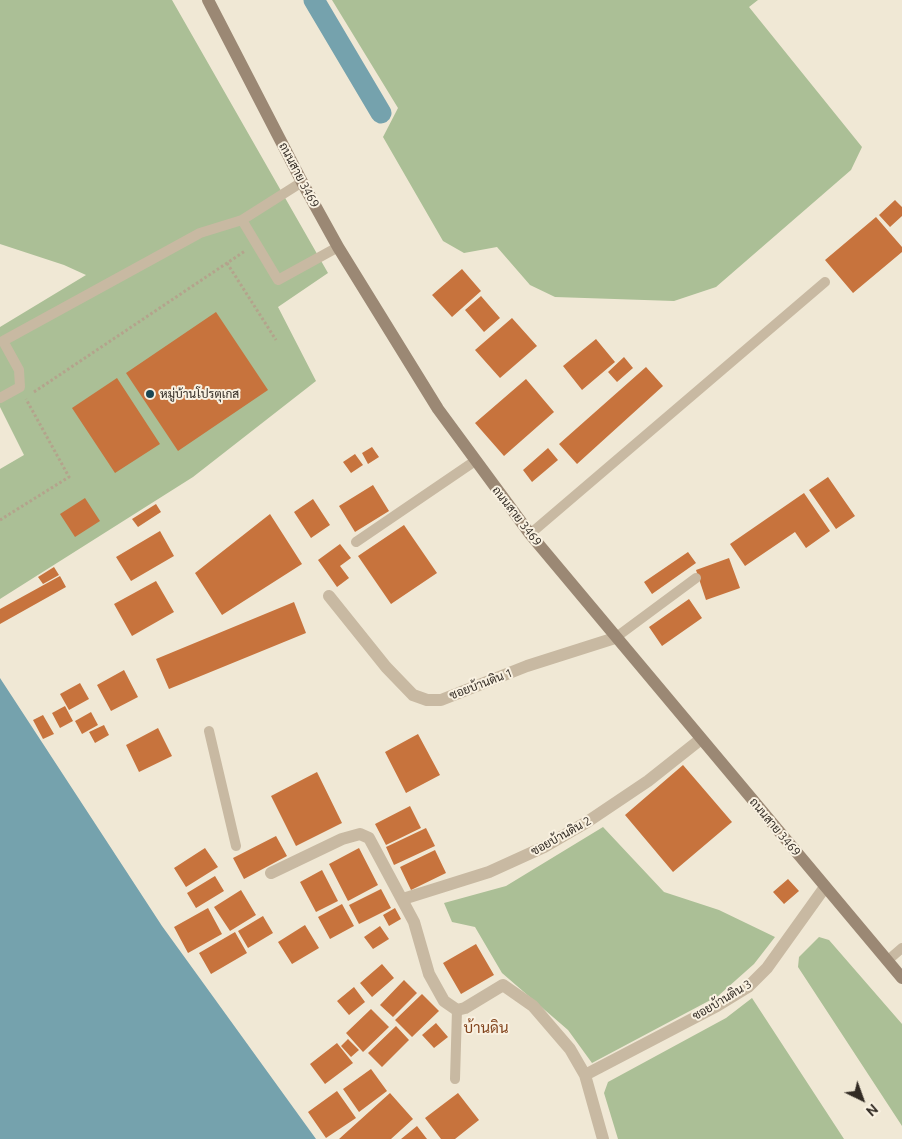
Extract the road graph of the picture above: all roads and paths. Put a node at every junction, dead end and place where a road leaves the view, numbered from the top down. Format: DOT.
graph roads {
  1 [pos="208,0"];
  2 [pos="302,182"];
  3 [pos="242,220"];
  4 [pos="256,243"];
  5 [pos="338,247"];
  6 [pos="227,263"];
  7 [pos="826,282"];
  8 [pos="276,340"];
  9 [pos="20,387"];
  10 [pos="0,398"];
  11 [pos="26,398"];
  12 [pos="475,461"];
  13 [pos="0,520"];
  14 [pos="530,534"];
  15 [pos="356,542"];
  16 [pos="696,578"];
  17 [pos="329,596"];
  18 [pos="615,638"];
  19 [pos="209,731"];
  20 [pos="702,739"];
  21 [pos="236,846"];
  22 [pos="271,873"];
  23 [pos="825,887"];
  24 [pos="403,899"];
  25 [pos="902,948"];
  26 [pos="887,961"];
  27 [pos="902,978"];
  28 [pos="457,1010"];
  29 [pos="585,1075"];
  30 [pos="455,1079"];
  31 [pos="602,1139"];
  1 -- 2 [label="street, ถนนสาย 3469"];
  2 -- 3 [label="lane"];
  2 -- 5 [label="street, ถนนสาย 3469"];
  3 -- 4 [label="lane"];
  3 -- 9 [label="lane"];
  4 -- 5 [label="lane"];
  4 -- 6 [label="path"];
  5 -- 12 [label="street, ถนนสาย 3469"];
  6 -- 8 [label="path"];
  6 -- 11 [label="path"];
  7 -- 14 [label="lane"];
  9 -- 10 [label="lane"];
  9 -- 11 [label="path"];
  11 -- 13 [label="path"];
  12 -- 14 [label="street, ถนนสาย 3469"];
  12 -- 15 [label="lane"];
  14 -- 18 [label="street, ถนนสาย 3469"];
  16 -- 18 [label="lane"];
  17 -- 18 [label="street, ซอยบ้านดิน 1"];
  18 -- 20 [label="street, ถนนสาย 3469"];
  19 -- 21 [label="lane"];
  20 -- 23 [label="street, ถนนสาย 3469"];
  20 -- 24 [label="street, ซอยบ้านดิน 2"];
  22 -- 24 [label="street"];
  23 -- 26 [label="street, ถนนสาย 3469"];
  23 -- 29 [label="street, ซอยบ้านดิน 3"];
  24 -- 28 [label="street"];
  25 -- 26 [label="lane"];
  26 -- 27 [label="street, ถนนสาย 3469"];
  28 -- 29 [label="street"];
  28 -- 30 [label="lane"];
  29 -- 31 [label="street"];
}
